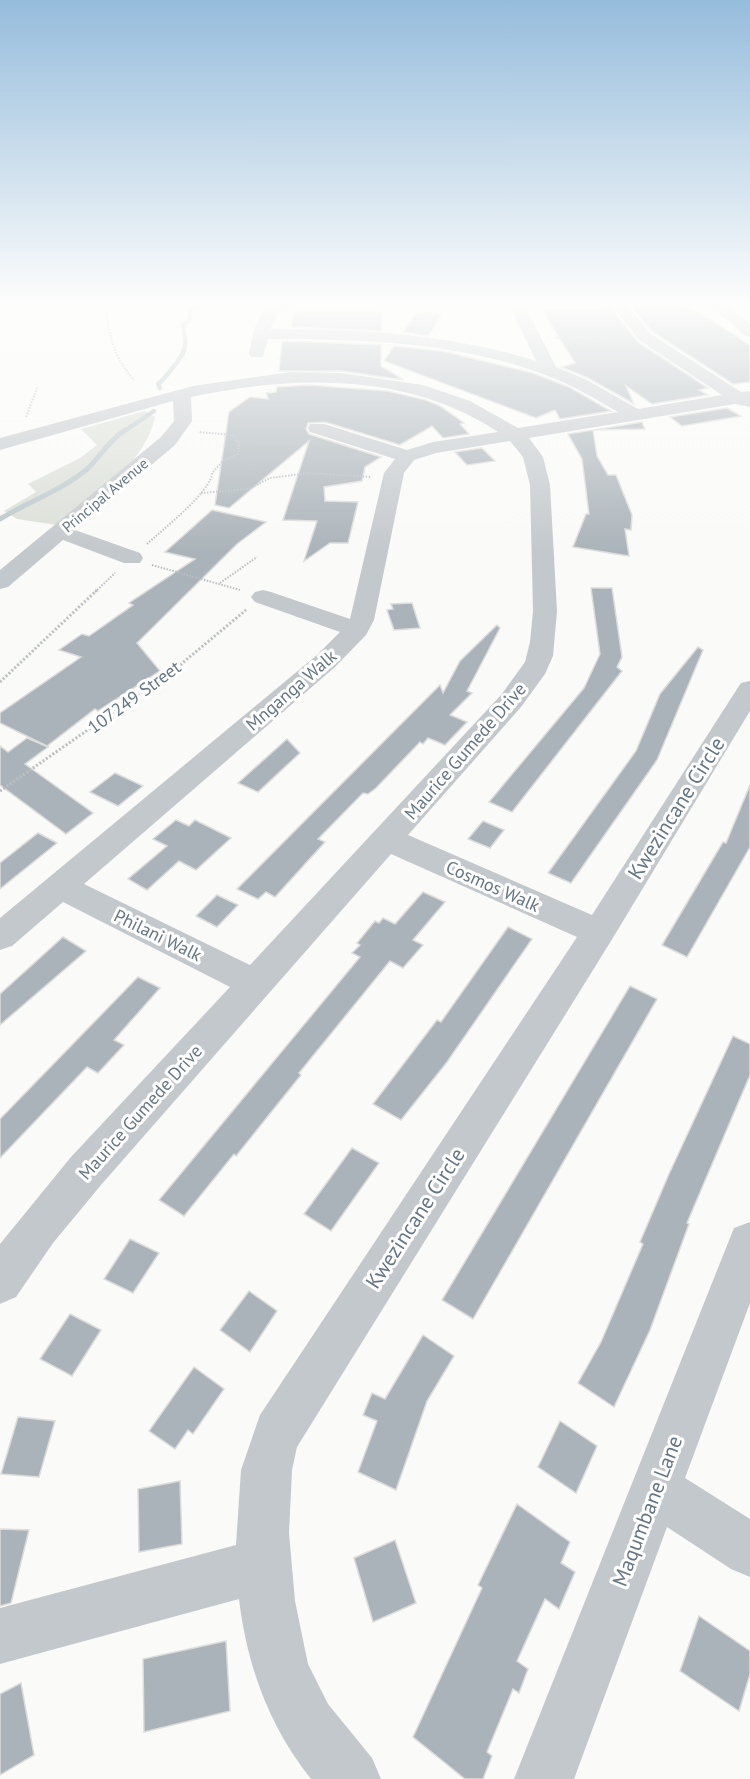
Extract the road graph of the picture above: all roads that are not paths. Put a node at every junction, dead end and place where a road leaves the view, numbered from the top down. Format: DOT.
graph roads {
  1 [pos="215,387"];
  2 [pos="403,387"];
  3 [pos="582,387"];
  4 [pos="727,387"];
  5 [pos="182,394"];
  6 [pos="746,399"];
  7 [pos="634,414"];
  8 [pos="317,428"];
  9 [pos="513,435"];
  10 [pos="0,444"];
  11 [pos="406,456"];
  12 [pos="61,532"];
  13 [pos="132,558"];
  14 [pos="0,582"];
  15 [pos="263,597"];
  16 [pos="357,630"];
  17 [pos="750,689"];
  18 [pos="387,839"];
  19 [pos="60,886"];
  20 [pos="599,932"];
  21 [pos="0,937"];
  22 [pos="256,984"];
  23 [pos="750,1243"];
  24 [pos="0,1281"];
  25 [pos="656,1489"];
  26 [pos="750,1550"];
  27 [pos="264,1565"];
  28 [pos="0,1636"];
  29 [pos="351,1779"];
  30 [pos="544,1779"];
  1 -- 5 [label="street, Maurice Gumede Drive"];
  2 -- 9 [label="street, Maurice Gumede Drive"];
  3 -- 7 [label="street"];
  4 -- 6 [label="street"];
  5 -- 10 [label="street, Maurice Gumede Drive"];
  5 -- 12 [label="street, Principal Avenue"];
  6 -- 7 [label="street"];
  7 -- 9 [label="street"];
  8 -- 11 [label="street"];
  9 -- 11 [label="street"];
  9 -- 18 [label="street, Maurice Gumede Drive"];
  11 -- 16 [label="street, Mnganga Walk"];
  12 -- 13 [label="street"];
  12 -- 14 [label="street, Principal Avenue"];
  15 -- 16 [label="street"];
  16 -- 19 [label="street, Mnganga Walk"];
  17 -- 20 [label="street, Kwezincane Circle"];
  18 -- 20 [label="street, Cosmos Walk"];
  18 -- 22 [label="street, Maurice Gumede Drive"];
  19 -- 21 [label="street, Mnganga Walk"];
  19 -- 22 [label="street, Philani Walk"];
  20 -- 27 [label="street, Kwezincane Circle"];
  22 -- 24 [label="street, Maurice Gumede Drive"];
  23 -- 25 [label="street, Maqumbane Lane"];
  25 -- 26 [label="street"];
  25 -- 30 [label="street, Maqumbane Lane"];
  27 -- 28 [label="street"];
  27 -- 29 [label="street, Kwezincane Circle"];
}
